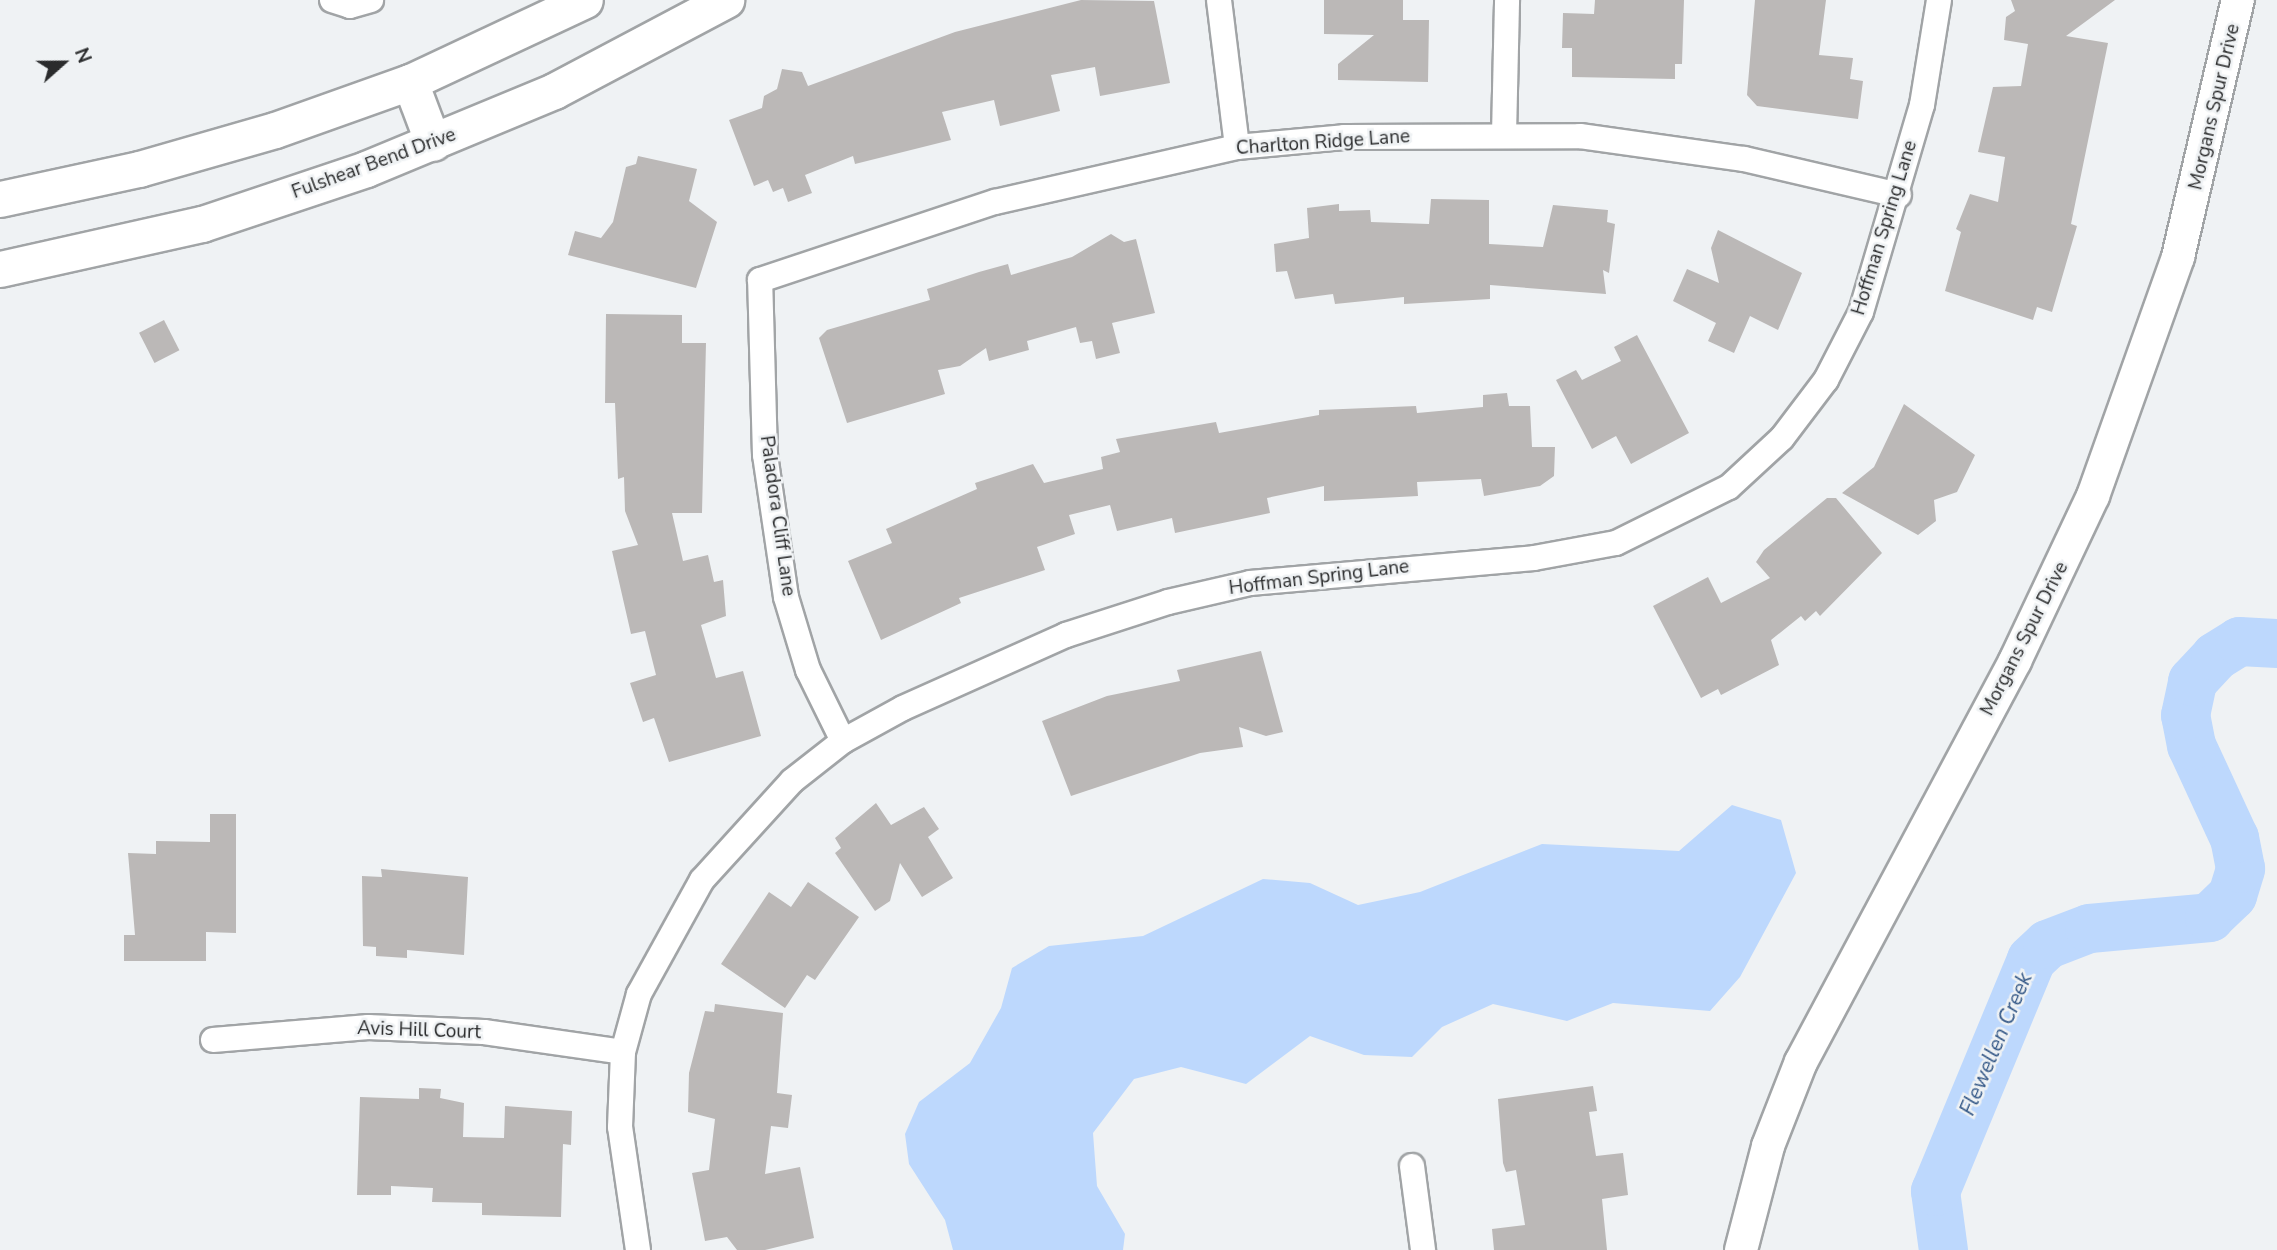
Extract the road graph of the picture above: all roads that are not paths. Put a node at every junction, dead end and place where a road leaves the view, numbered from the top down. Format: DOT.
graph roads {
  1 [pos="332,0"];
  2 [pos="371,0"];
  3 [pos="585,0"];
  4 [pos="726,0"];
  5 [pos="1219,0"];
  6 [pos="1507,0"];
  7 [pos="1939,0"];
  8 [pos="2238,0"];
  9 [pos="410,82"];
  10 [pos="1504,135"];
  11 [pos="433,143"];
  12 [pos="1237,147"];
  13 [pos="1899,195"];
  14 [pos="0,199"];
  15 [pos="0,269"];
  16 [pos="760,280"];
  17 [pos="843,741"];
  18 [pos="213,1040"];
  19 [pos="623,1052"];
  20 [pos="1412,1166"];
  21 [pos="638,1250"];
  22 [pos="1423,1250"];
  23 [pos="1741,1250"];
  1 -- 2 [label="street"];
  3 -- 9 [label="main road"];
  4 -- 11 [label="main road, Fulshear Bend Drive"];
  5 -- 12 [label="street"];
  6 -- 10 [label="street"];
  7 -- 13 [label="street, Hoffman Spring Lane"];
  8 -- 23 [label="street, Morgans Spur Drive"];
  9 -- 11 [label="main road"];
  9 -- 14 [label="main road"];
  10 -- 12 [label="street, Charlton Ridge Lane"];
  10 -- 13 [label="street, Charlton Ridge Lane"];
  11 -- 15 [label="main road, Fulshear Bend Drive"];
  12 -- 16 [label="street, Charlton Ridge Lane"];
  13 -- 17 [label="street, Hoffman Spring Lane"];
  16 -- 17 [label="street, Paladora Cliff Lane"];
  17 -- 19 [label="street, Hoffman Spring Lane"];
  18 -- 19 [label="street, Avis Hill Court"];
  19 -- 21 [label="street, Hoffman Spring Lane"];
  20 -- 22 [label="street"];
}
